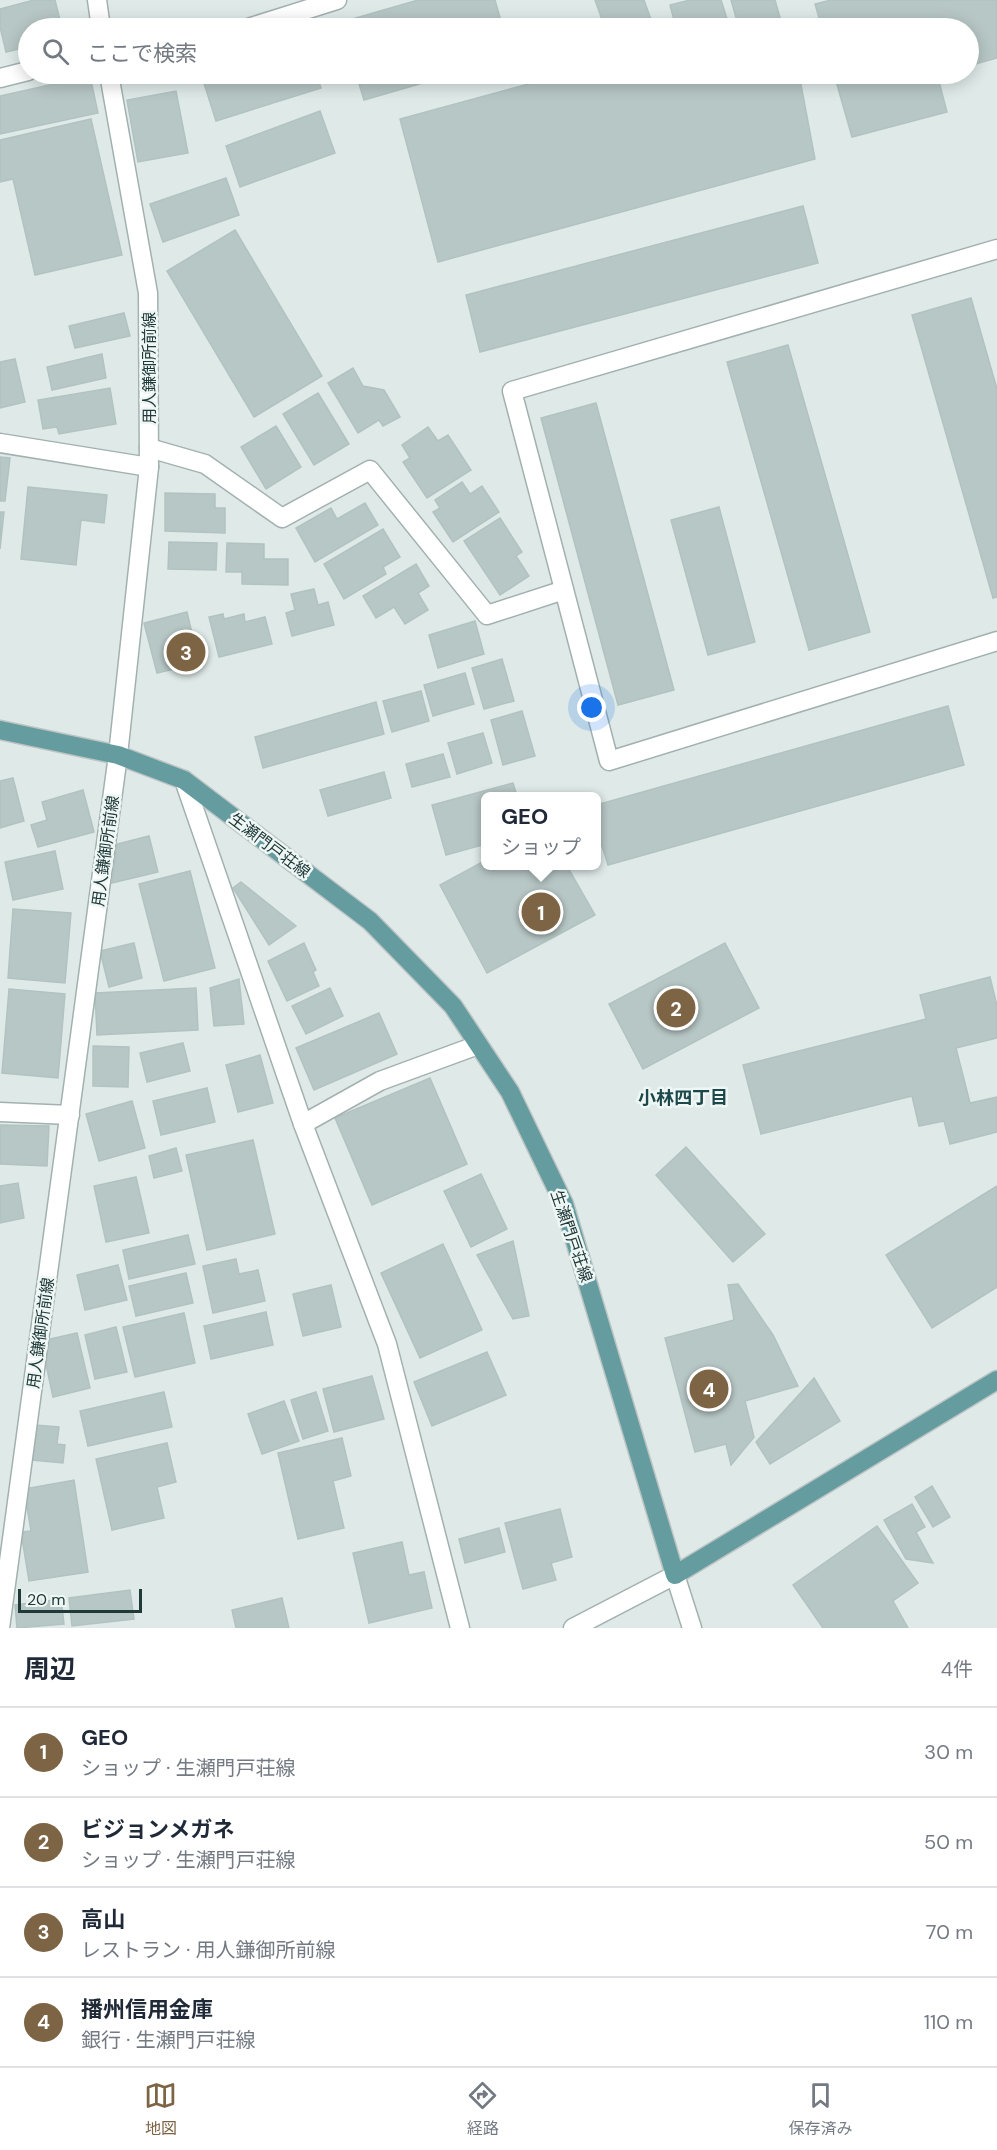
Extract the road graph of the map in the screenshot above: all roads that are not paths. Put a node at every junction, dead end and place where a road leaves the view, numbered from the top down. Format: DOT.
graph roads {
  1 [pos="96,0"];
  2 [pos="337,0"];
  3 [pos="99,18"];
  4 [pos="280,18"];
  5 [pos="18,74"];
  6 [pos="0,78"];
  7 [pos="111,84"];
  8 [pos="997,249"];
  9 [pos="0,443"];
  10 [pos="149,448"];
  11 [pos="149,467"];
  12 [pos="564,590"];
  13 [pos="997,641"];
  14 [pos="0,730"];
  15 [pos="118,755"];
  16 [pos="184,780"];
  17 [pos="478,1045"];
  18 [pos="0,1112"];
  19 [pos="70,1115"];
  20 [pos="303,1124"];
  21 [pos="997,1380"];
  22 [pos="675,1575"];
  23 [pos="0,1628"];
  24 [pos="460,1628"];
  25 [pos="573,1628"];
  26 [pos="692,1628"];
  1 -- 3 [label="street"];
  2 -- 4 [label="street"];
  5 -- 6 [label="street"];
  7 -- 10 [label="street, 用人鎌御所前線"];
  8 -- 12 [label="street"];
  9 -- 11 [label="street"];
  10 -- 11 [label="street, 用人鎌御所前線"];
  10 -- 12 [label="street"];
  11 -- 15 [label="street, 用人鎌御所前線"];
  12 -- 13 [label="street"];
  14 -- 15 [label="main road, 生瀬門戸荘線"];
  15 -- 16 [label="main road, 生瀬門戸荘線"];
  15 -- 19 [label="street, 用人鎌御所前線"];
  16 -- 17 [label="main road, 生瀬門戸荘線"];
  16 -- 20 [label="street"];
  17 -- 20 [label="street"];
  17 -- 22 [label="main road, 生瀬門戸荘線"];
  18 -- 19 [label="street"];
  19 -- 23 [label="street, 用人鎌御所前線"];
  20 -- 24 [label="street"];
  21 -- 22 [label="main road"];
  22 -- 25 [label="street"];
  22 -- 26 [label="street"];
}
